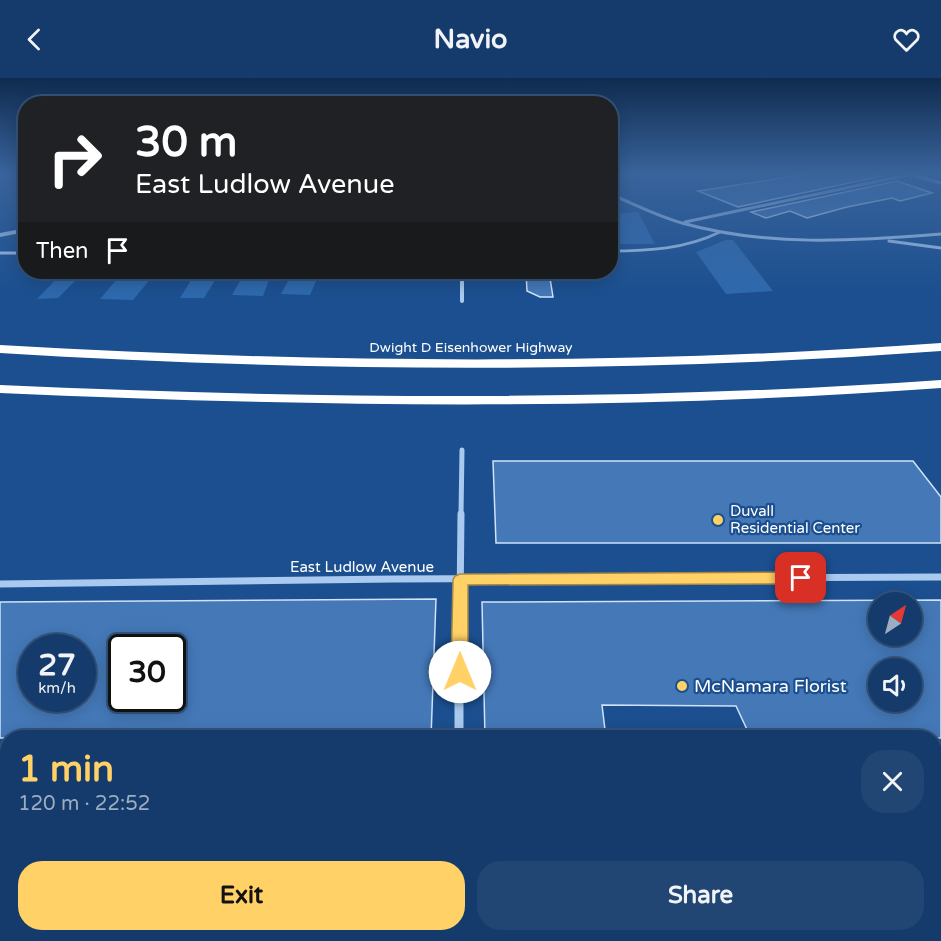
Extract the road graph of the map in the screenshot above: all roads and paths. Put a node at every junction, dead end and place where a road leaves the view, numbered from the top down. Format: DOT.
graph roads {
  1 [pos="657,213"];
  2 [pos="726,213"];
  3 [pos="681,223"];
  4 [pos="18,232"];
  5 [pos="720,232"];
  6 [pos="941,234"];
  7 [pos="0,235"];
  8 [pos="868,240"];
  9 [pos="941,249"];
  10 [pos="618,251"];
  11 [pos="0,253"];
  12 [pos="18,253"];
  13 [pos="462,279"];
  14 [pos="462,301"];
  15 [pos="941,347"];
  16 [pos="0,350"];
  17 [pos="941,384"];
  18 [pos="0,389"];
  19 [pos="462,450"];
  20 [pos="941,577"];
  21 [pos="460,580"];
  22 [pos="0,584"];
  23 [pos="459,730"];
  1 -- 3 [label="street"];
  2 -- 3 [label="street"];
  3 -- 5 [label="street"];
  4 -- 7 [label="street"];
  5 -- 8 [label="street"];
  5 -- 10 [label="street"];
  6 -- 8 [label="street"];
  8 -- 9 [label="street"];
  11 -- 12 [label="street"];
  13 -- 14 [label="street"];
  15 -- 16 [label="highway, Dwight D Eisenhower Highway"];
  17 -- 18 [label="highway"];
  19 -- 21 [label="street"];
  20 -- 21 [label="street, East Ludlow Avenue"];
  21 -- 22 [label="street, East Ludlow Avenue"];
  21 -- 23 [label="street"];
}
